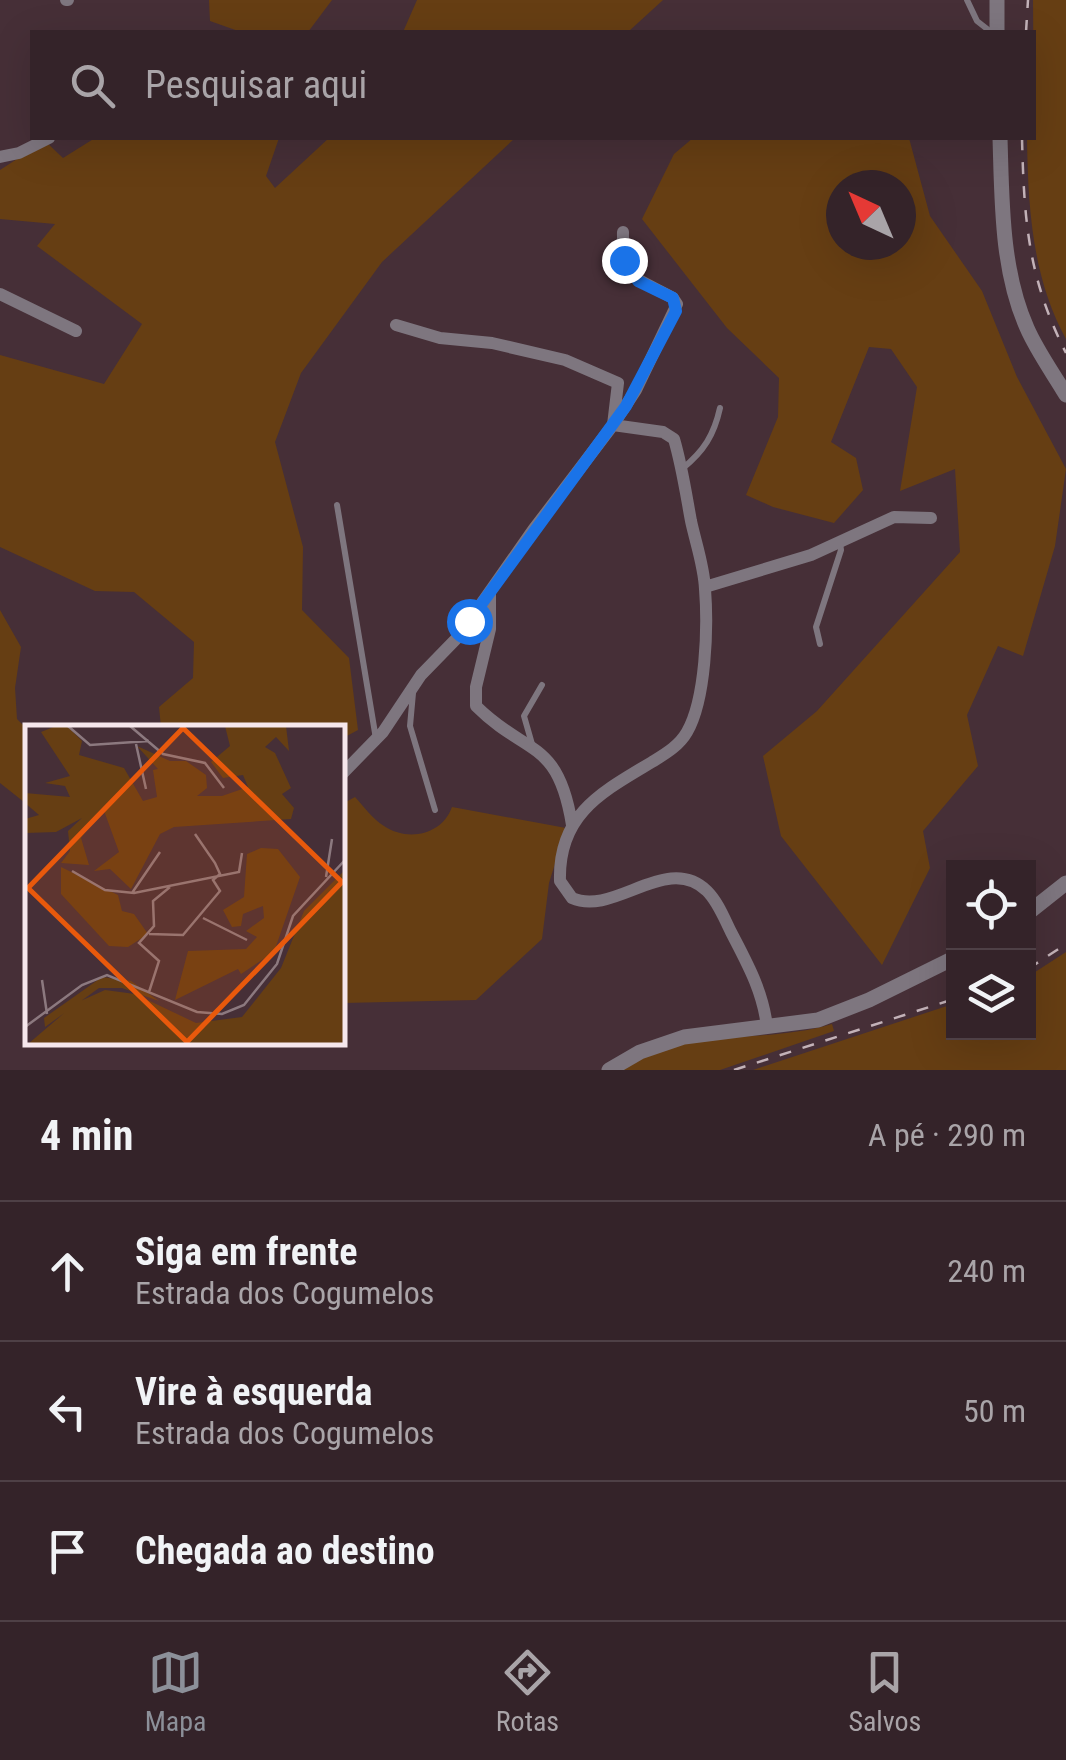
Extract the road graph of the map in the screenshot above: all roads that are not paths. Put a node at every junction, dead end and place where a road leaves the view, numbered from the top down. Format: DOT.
graph roads {
  1 [pos="967,0"];
  2 [pos="997,0"];
  3 [pos="991,30"];
  4 [pos="994,30"];
  5 [pos="45,140"];
  6 [pos="1000,140"];
  7 [pos="0,158"];
  8 [pos="623,232"];
  9 [pos="0,294"];
  10 [pos="396,325"];
  11 [pos="76,332"];
  12 [pos="1066,395"];
  13 [pos="720,408"];
  14 [pos="613,425"];
  15 [pos="681,470"];
  16 [pos="337,505"];
  17 [pos="931,518"];
  18 [pos="839,542"];
  19 [pos="705,587"];
  20 [pos="490,592"];
  21 [pos="820,644"];
  22 [pos="542,685"];
  23 [pos="413,687"];
  24 [pos="376,740"];
  25 [pos="532,745"];
  26 [pos="345,771"];
  27 [pos="435,810"];
  28 [pos="572,825"];
  29 [pos="1066,883"];
  30 [pos="1036,906"];
  31 [pos="946,962"];
  32 [pos="767,1027"];
  33 [pos="609,1070"];
  1 -- 3 [label="lane"];
  2 -- 4 [label="street"];
  5 -- 7 [label="street"];
  6 -- 12 [label="street"];
  8 -- 14 [label="street"];
  9 -- 11 [label="street"];
  10 -- 14 [label="street"];
  13 -- 15 [label="lane"];
  14 -- 15 [label="street"];
  14 -- 20 [label="street"];
  15 -- 19 [label="street"];
  16 -- 24 [label="lane"];
  17 -- 18 [label="street"];
  18 -- 19 [label="street"];
  18 -- 21 [label="lane"];
  19 -- 28 [label="street"];
  20 -- 23 [label="street"];
  20 -- 25 [label="street"];
  22 -- 25 [label="lane"];
  23 -- 24 [label="street"];
  23 -- 27 [label="lane"];
  24 -- 26 [label="street"];
  25 -- 28 [label="street"];
  28 -- 32 [label="street"];
  29 -- 30 [label="street"];
  31 -- 32 [label="street"];
  32 -- 33 [label="street"];
}
